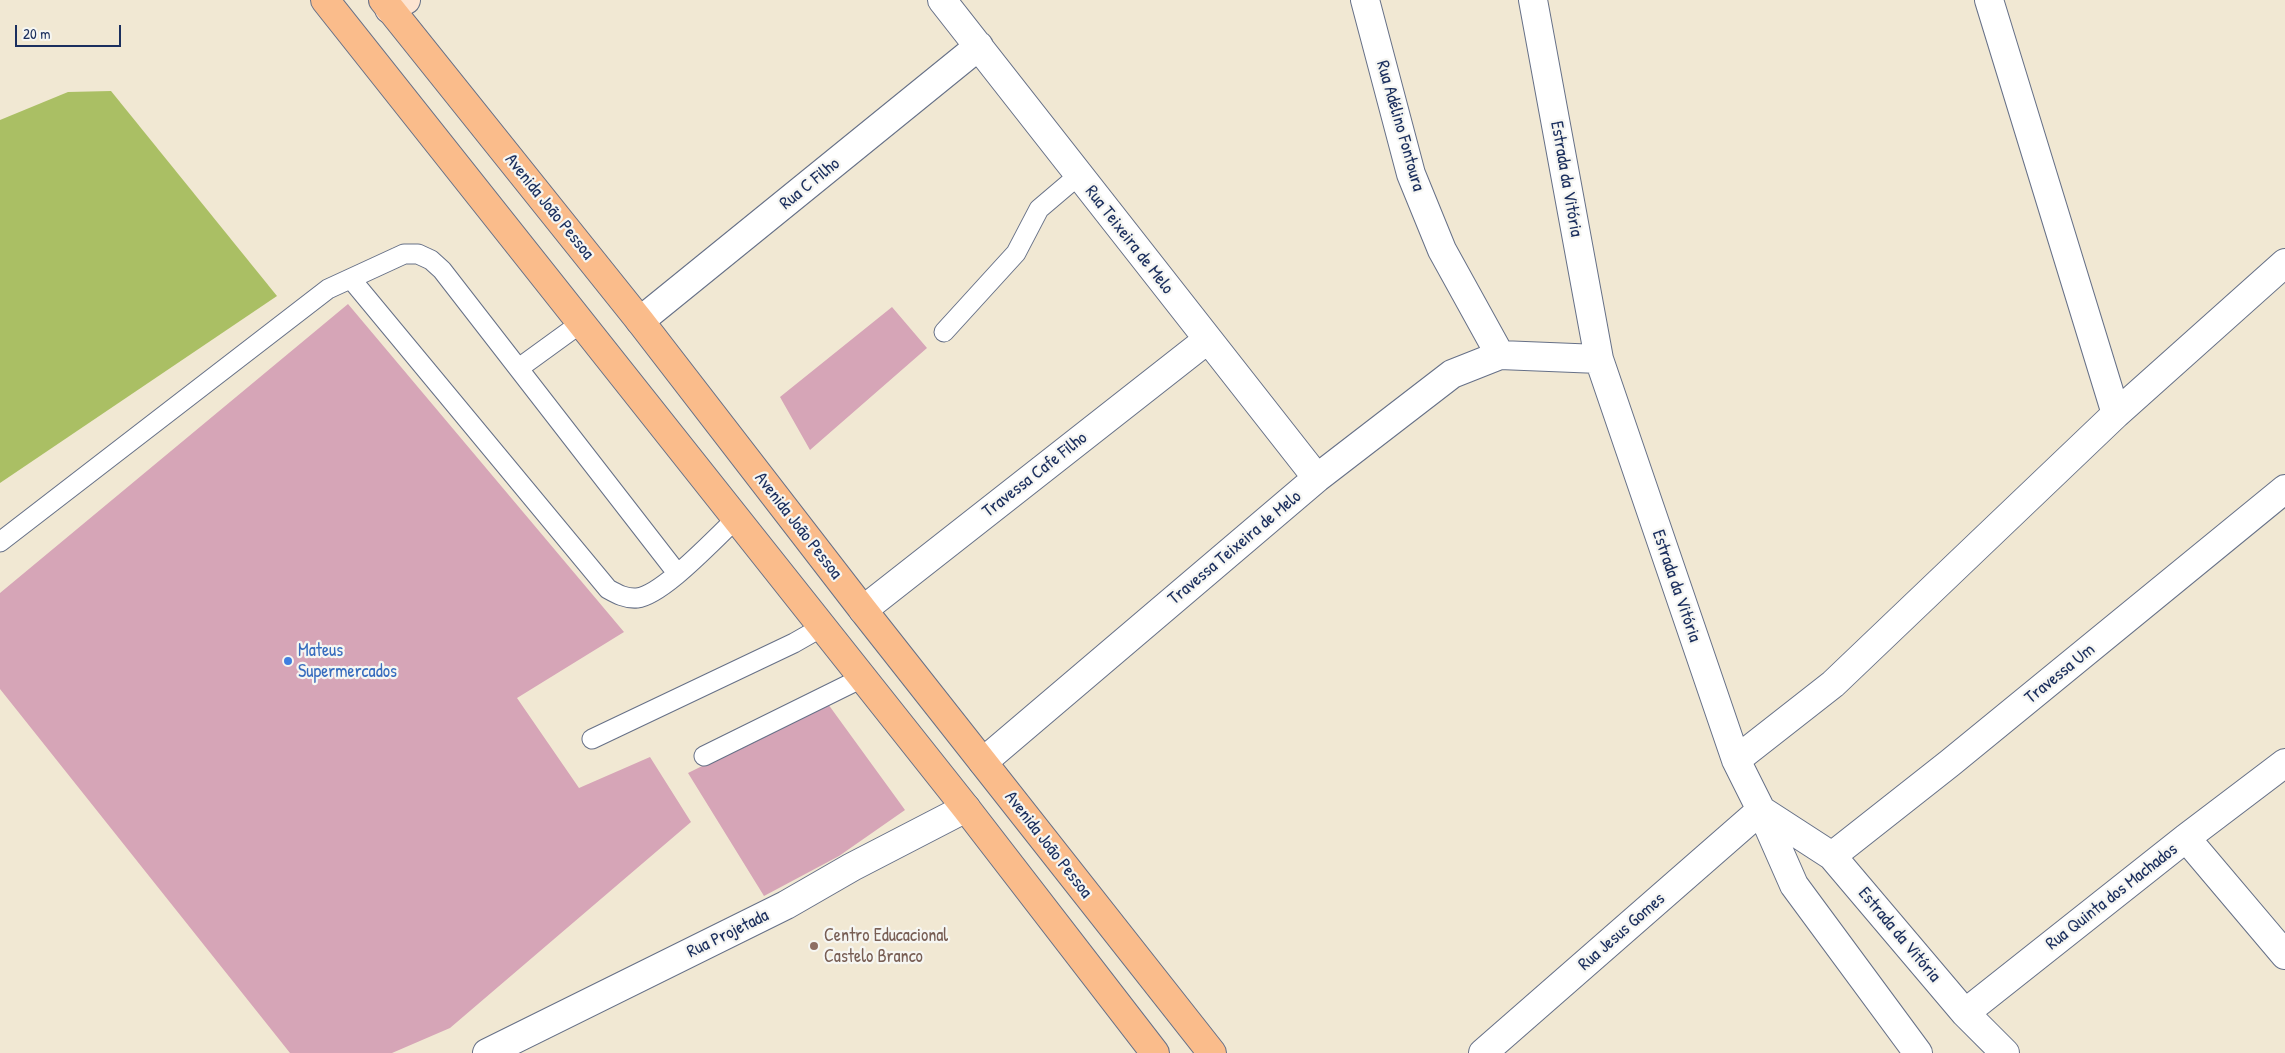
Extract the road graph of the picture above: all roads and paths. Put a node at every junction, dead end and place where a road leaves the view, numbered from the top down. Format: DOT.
graph roads {
  1 [pos="325,0"];
  2 [pos="942,0"];
  3 [pos="1365,0"];
  4 [pos="1533,0"];
  5 [pos="1989,0"];
  6 [pos="393,3"];
  7 [pos="979,46"];
  8 [pos="1079,175"];
  9 [pos="2285,263"];
  10 [pos="351,279"];
  11 [pos="640,321"];
  12 [pos="581,323"];
  13 [pos="944,332"];
  14 [pos="1207,340"];
  15 [pos="1500,354"];
  16 [pos="1599,359"];
  17 [pos="519,368"];
  18 [pos="2116,414"];
  19 [pos="1317,478"];
  20 [pos="2285,489"];
  21 [pos="736,519"];
  22 [pos="0,542"];
  23 [pos="677,573"];
  24 [pos="863,610"];
  25 [pos="822,627"];
  26 [pos="862,678"];
  27 [pos="592,739"];
  28 [pos="704,756"];
  29 [pos="1736,760"];
  30 [pos="983,762"];
  31 [pos="2285,762"];
  32 [pos="966,808"];
  33 [pos="1761,810"];
  34 [pos="2186,838"];
  35 [pos="1832,856"];
  36 [pos="2285,954"];
  37 [pos="1965,1013"];
  38 [pos="487,1053"];
  39 [pos="1155,1053"];
  40 [pos="1212,1053"];
  41 [pos="1483,1053"];
  42 [pos="1918,1053"];
  43 [pos="2005,1053"];
  1 -- 12 [label="main road"];
  2 -- 7 [label="street, Rua Teixeira de Melo"];
  3 -- 15 [label="street, Rua Adélino Fontoura"];
  4 -- 16 [label="street, Estrada da Vitória"];
  5 -- 18 [label="street"];
  6 -- 11 [label="main road, Avenida João Pessoa"];
  7 -- 8 [label="street, Rua Teixeira de Melo"];
  7 -- 11 [label="street, Rua C Filho"];
  8 -- 13 [label="lane"];
  8 -- 14 [label="street, Rua Teixeira de Melo"];
  9 -- 18 [label="street"];
  10 -- 17 [label="lane"];
  10 -- 22 [label="lane"];
  10 -- 23 [label="lane"];
  11 -- 24 [label="main road, Avenida João Pessoa"];
  12 -- 17 [label="lane"];
  12 -- 21 [label="main road"];
  14 -- 19 [label="street, Rua Teixeira de Melo"];
  14 -- 24 [label="street, Travessa Cafe Filho"];
  15 -- 16 [label="street"];
  15 -- 19 [label="street, Travessa Teixeira de Melo"];
  16 -- 29 [label="street, Estrada da Vitória"];
  17 -- 23 [label="lane"];
  18 -- 29 [label="street"];
  19 -- 30 [label="street, Travessa Teixeira de Melo"];
  20 -- 35 [label="street, Travessa Um"];
  21 -- 23 [label="lane"];
  21 -- 25 [label="main road"];
  24 -- 30 [label="main road, Avenida João Pessoa"];
  25 -- 26 [label="main road"];
  25 -- 27 [label="lane"];
  26 -- 28 [label="lane"];
  26 -- 32 [label="main road"];
  29 -- 33 [label="street, Estrada da Vitória"];
  30 -- 40 [label="main road, Avenida João Pessoa"];
  31 -- 34 [label="street"];
  32 -- 38 [label="street, Rua Projetada"];
  32 -- 39 [label="main road"];
  33 -- 35 [label="street, Estrada da Vitória"];
  33 -- 41 [label="street, Rua Jesus Gomes"];
  33 -- 42 [label="street, Estrada da Vitória"];
  34 -- 36 [label="street, Rua Quinta dos Machados"];
  34 -- 37 [label="street, Rua Quinta dos Machados"];
  35 -- 37 [label="street, Estrada da Vitória"];
  37 -- 43 [label="street, Estrada da Vitória"];
}
